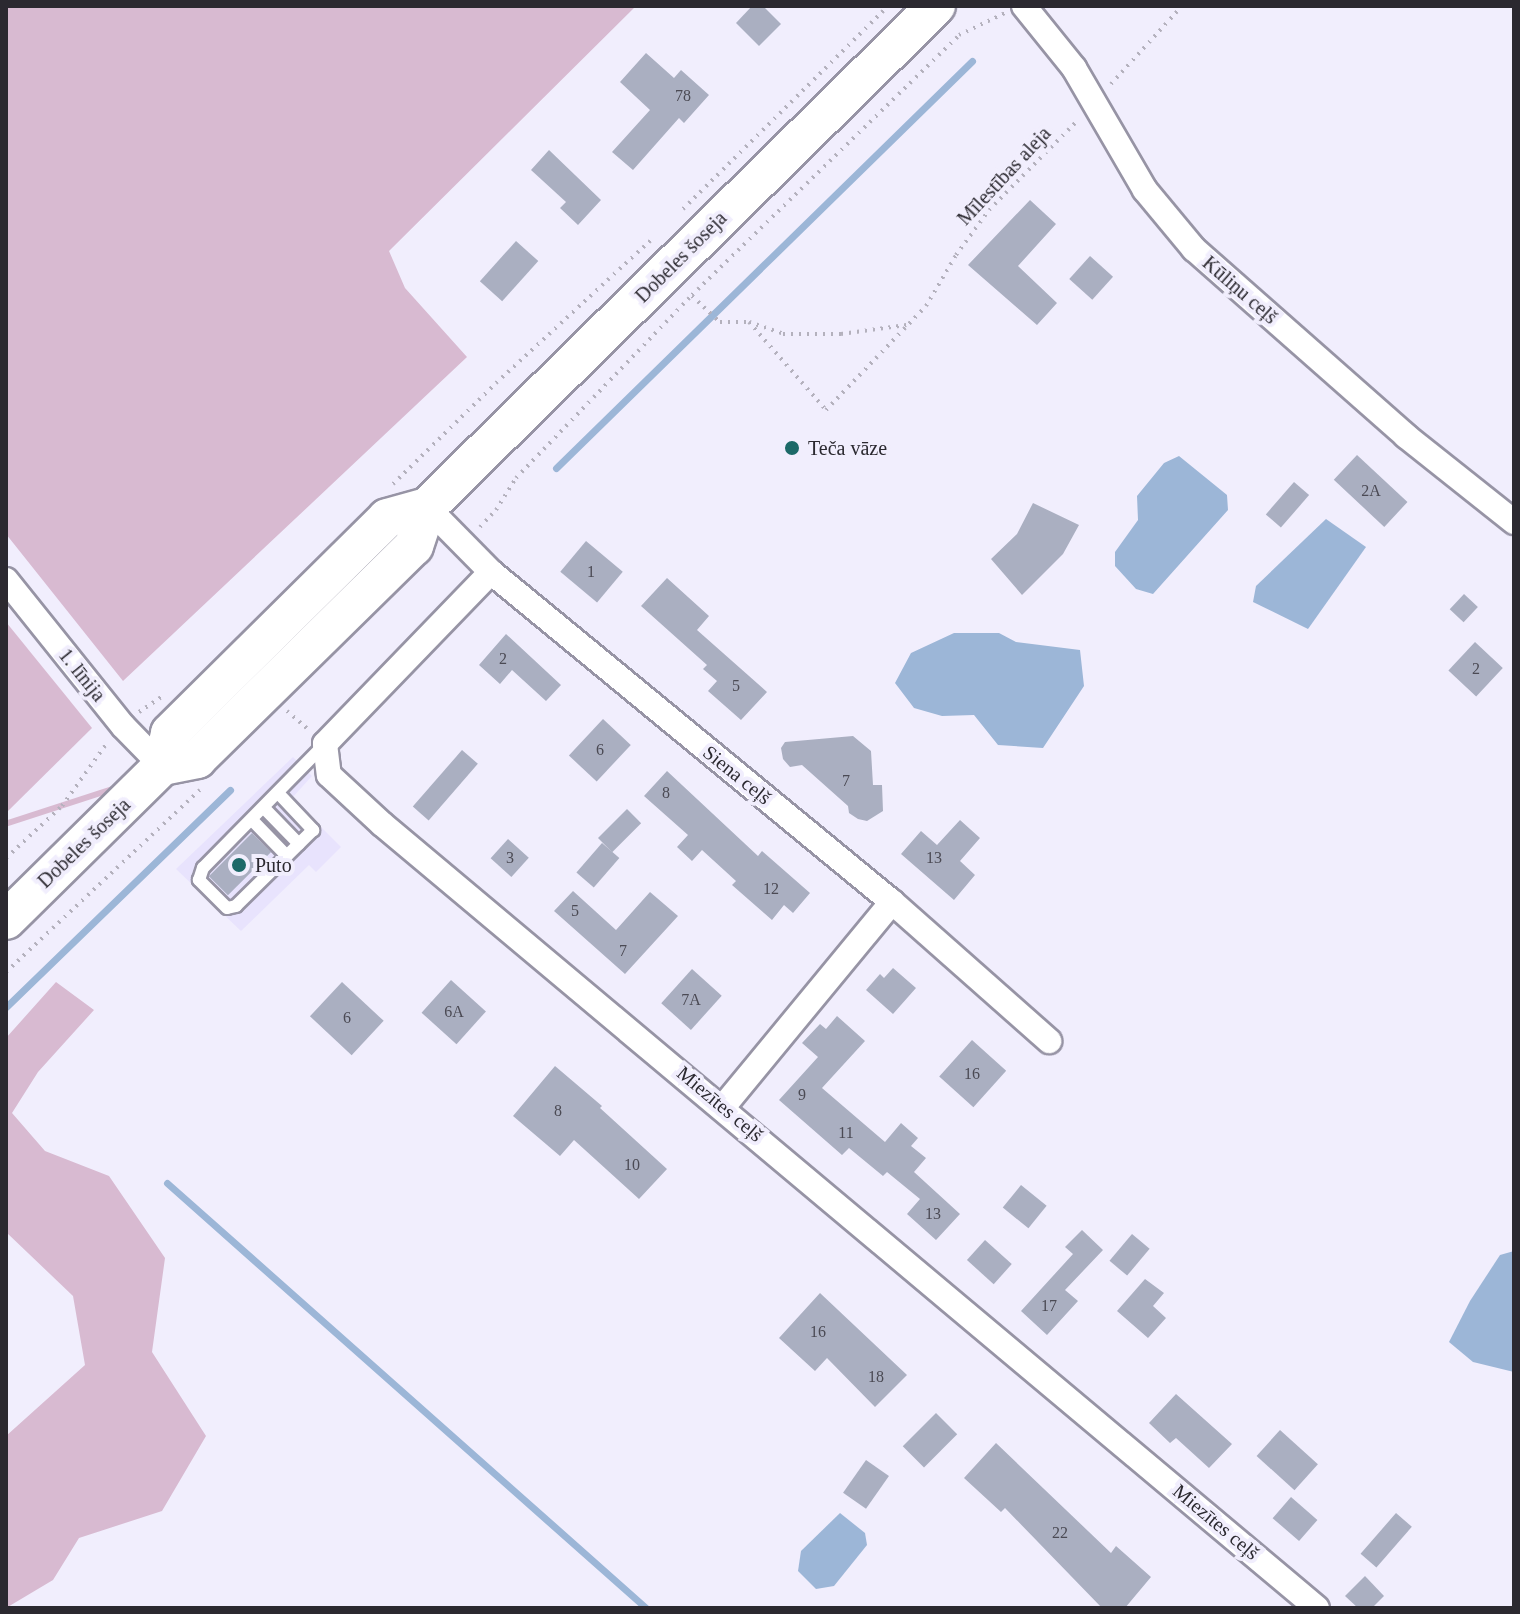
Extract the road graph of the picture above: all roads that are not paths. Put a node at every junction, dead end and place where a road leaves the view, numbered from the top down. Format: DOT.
graph roads {
  1 [pos="936,6"];
  2 [pos="1024,6"];
  3 [pos="427,507"];
  4 [pos="1514,522"];
  5 [pos="491,572"];
  6 [pos="6,580"];
  7 [pos="325,744"];
  8 [pos="162,766"];
  9 [pos="279,794"];
  10 [pos="264,808"];
  11 [pos="252,820"];
  12 [pos="299,844"];
  13 [pos="287,856"];
  14 [pos="266,857"];
  15 [pos="276,867"];
  16 [pos="245,877"];
  17 [pos="256,887"];
  18 [pos="233,890"];
  19 [pos="242,900"];
  20 [pos="892,902"];
  21 [pos="6,920"];
  22 [pos="1049,1041"];
  23 [pos="723,1107"];
  24 [pos="1317,1608"];
  1 -- 3 [label="main road, Dobeles šoseja"];
  2 -- 4 [label="street, Kūliņu ceļš"];
  3 -- 5 [label="street, Siena ceļš"];
  3 -- 8 [label="main road, Dobeles šoseja"];
  5 -- 7 [label="street"];
  5 -- 20 [label="street, Siena ceļš"];
  6 -- 8 [label="street, 1. līnija"];
  7 -- 9 [label="lane"];
  7 -- 23 [label="street, Miezītes ceļš"];
  8 -- 21 [label="main road, Dobeles šoseja"];
  9 -- 10 [label="lane"];
  9 -- 12 [label="lane"];
  10 -- 11 [label="lane"];
  10 -- 12 [label="lane"];
  11 -- 13 [label="lane"];
  11 -- 19 [label="lane"];
  12 -- 13 [label="lane"];
  13 -- 15 [label="lane"];
  14 -- 15 [label="lane"];
  15 -- 17 [label="lane"];
  16 -- 17 [label="lane"];
  17 -- 19 [label="lane"];
  18 -- 19 [label="lane"];
  20 -- 22 [label="street, Siena ceļš"];
  20 -- 23 [label="street"];
  23 -- 24 [label="street, Miezītes ceļš"];
}
